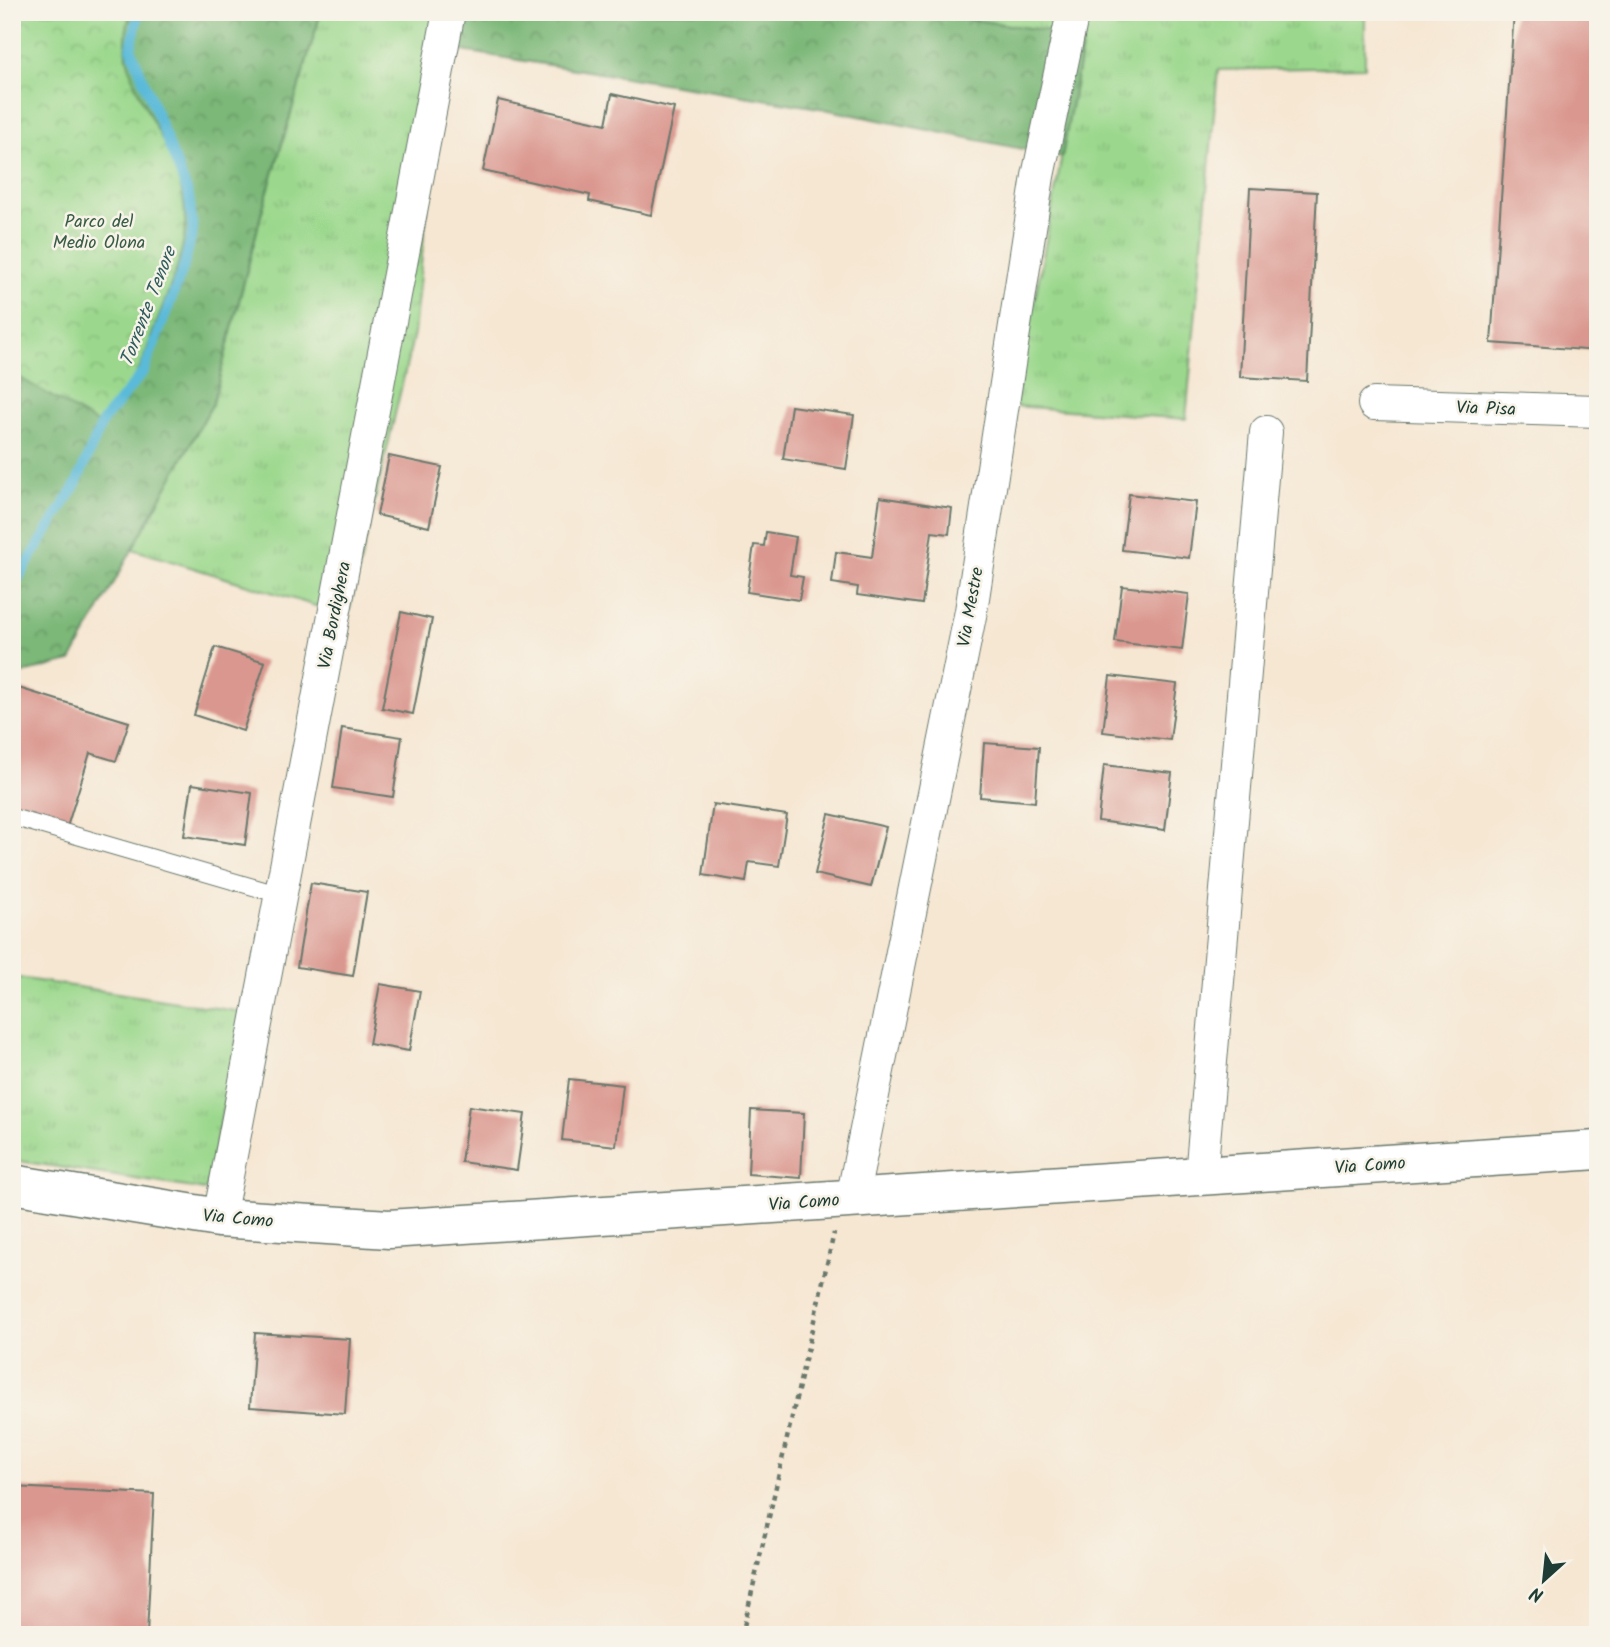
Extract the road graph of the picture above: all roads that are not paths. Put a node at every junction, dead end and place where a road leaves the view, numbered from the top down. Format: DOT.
graph roads {
  1 [pos="449,12"];
  2 [pos="1073,12"];
  3 [pos="1374,404"];
  4 [pos="1598,411"];
  5 [pos="1266,432"];
  6 [pos="12,817"];
  7 [pos="281,895"];
  8 [pos="1598,1150"];
  9 [pos="1201,1176"];
  10 [pos="12,1184"];
  11 [pos="847,1199"];
  12 [pos="219,1218"];
  1 -- 7 [label="street, Via Bordighera"];
  2 -- 11 [label="street, Via Mestre"];
  3 -- 4 [label="street, Via Pisa"];
  5 -- 9 [label="street"];
  6 -- 7 [label="lane"];
  7 -- 12 [label="street, Via Bordighera"];
  8 -- 9 [label="main road, Via Como"];
  9 -- 11 [label="main road, Via Como"];
  10 -- 12 [label="main road, Via Como"];
  11 -- 12 [label="main road, Via Como"];
}
